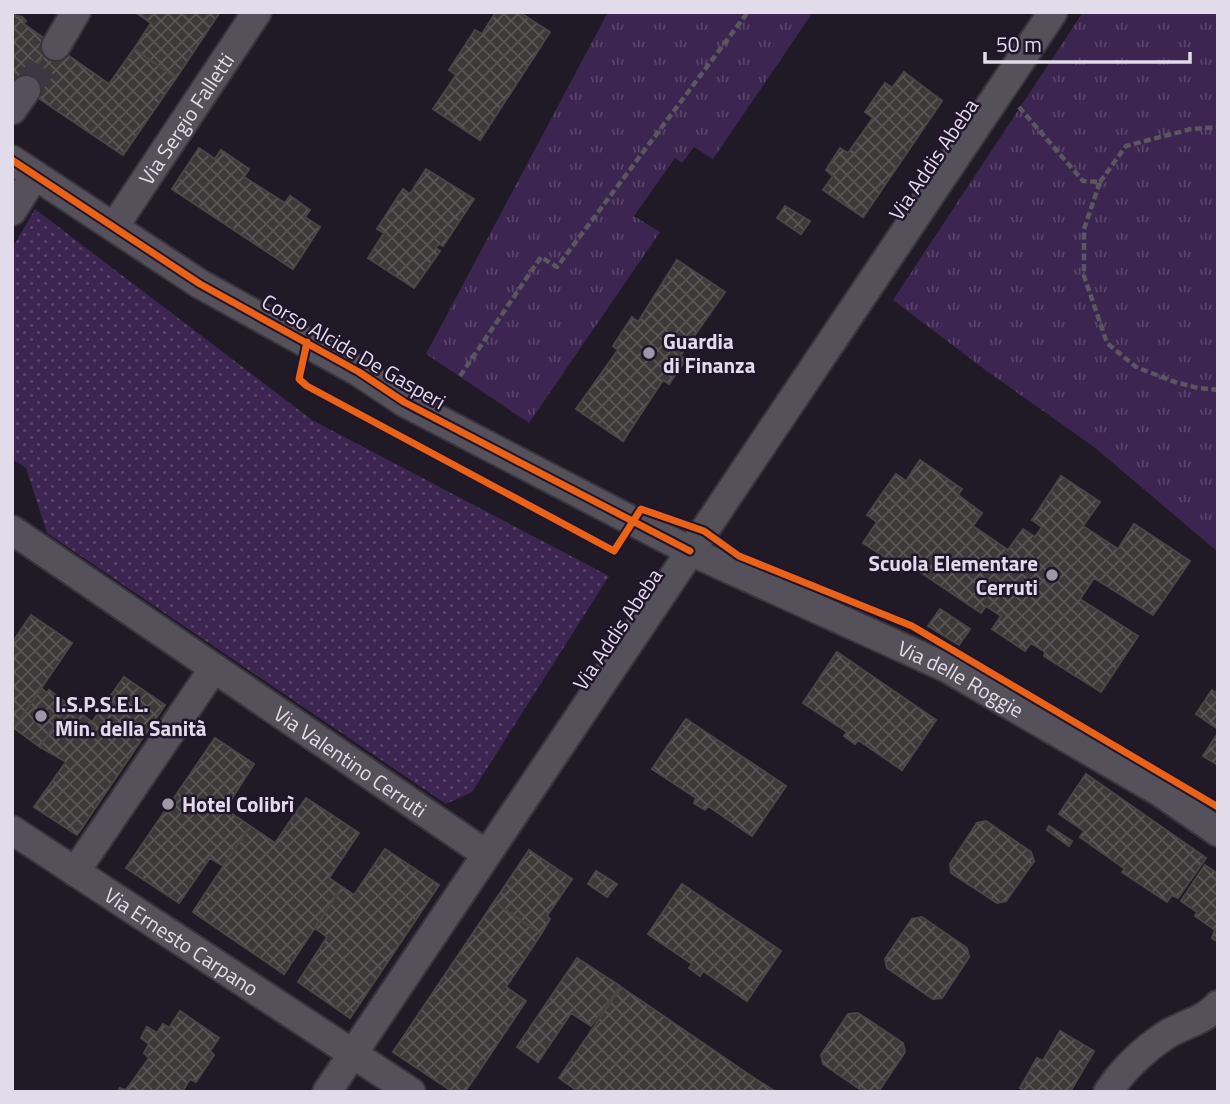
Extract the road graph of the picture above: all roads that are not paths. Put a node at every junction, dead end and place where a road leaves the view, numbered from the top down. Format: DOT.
graph roads {
  1 [pos="76,12"];
  2 [pos="257,12"];
  3 [pos="1053,12"];
  4 [pos="56,46"];
  5 [pos="23,168"];
  6 [pos="12,211"];
  7 [pos="114,227"];
  8 [pos="12,530"];
  9 [pos="690,551"];
  10 [pos="214,668"];
  11 [pos="12,830"];
  12 [pos="1218,832"];
  13 [pos="486,854"];
  14 [pos="75,872"];
  15 [pos="1218,1005"];
  16 [pos="352,1053"];
  17 [pos="327,1092"];
  18 [pos="411,1092"];
  19 [pos="1108,1092"];
  1 -- 4 [label="street"];
  2 -- 7 [label="street, Via Sergio Falletti"];
  3 -- 9 [label="street, Via Addis Abeba"];
  5 -- 6 [label="street"];
  5 -- 7 [label="street, Corso Alcide De Gasperi"];
  7 -- 9 [label="street, Corso Alcide De Gasperi"];
  8 -- 10 [label="street, Via Valentino Cerruti"];
  9 -- 12 [label="street, Via delle Roggie"];
  9 -- 13 [label="street, Via Addis Abeba"];
  10 -- 13 [label="street, Via Valentino Cerruti"];
  10 -- 14 [label="street"];
  11 -- 14 [label="street, Via Ernesto Carpano"];
  13 -- 16 [label="street, Via Addis Abeba"];
  14 -- 16 [label="street, Via Ernesto Carpano"];
  15 -- 19 [label="street"];
  16 -- 17 [label="street, Via Addis Abeba"];
  16 -- 18 [label="street"];
}
